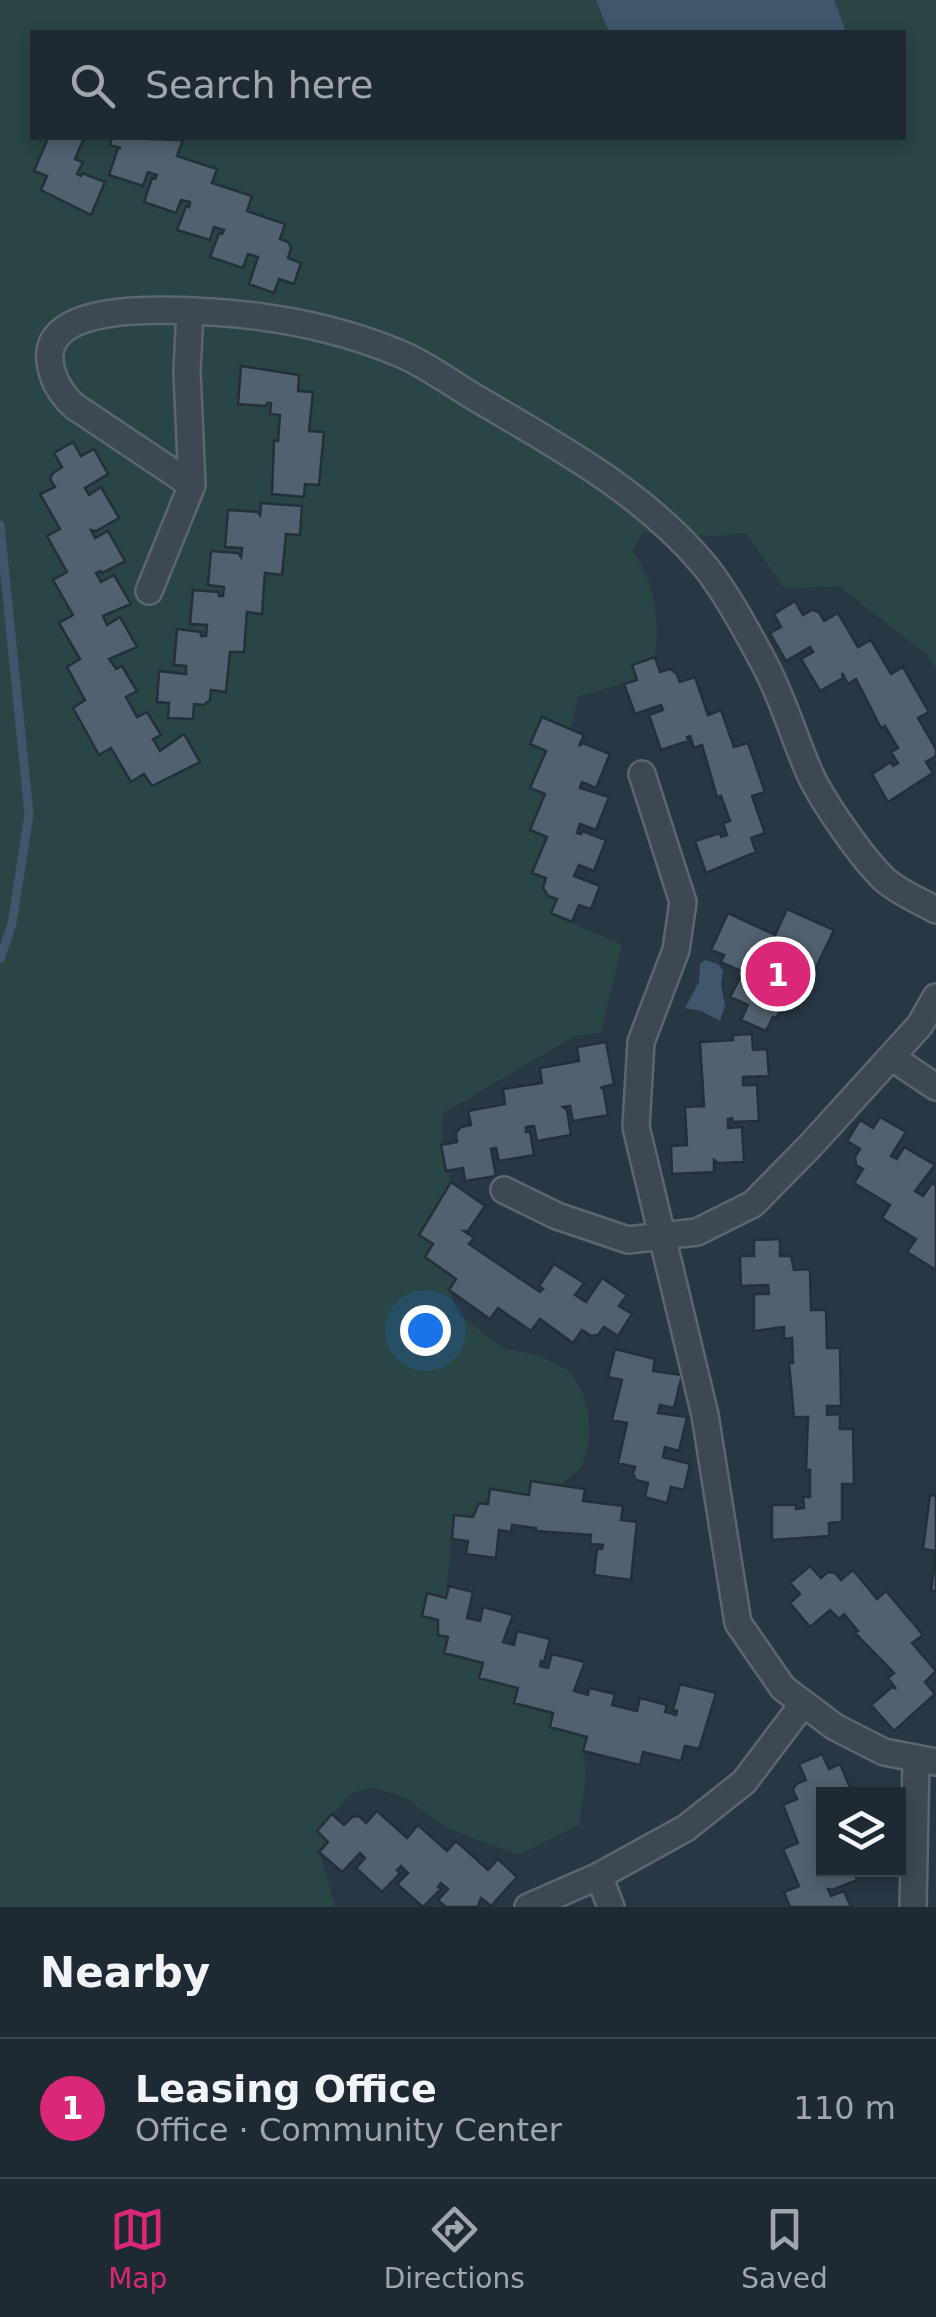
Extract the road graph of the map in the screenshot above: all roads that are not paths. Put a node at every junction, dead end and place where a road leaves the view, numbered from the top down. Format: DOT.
graph roads {
  1 [pos="190,311"];
  2 [pos="192,485"];
  3 [pos="150,591"];
  4 [pos="642,774"];
  5 [pos="936,910"];
  6 [pos="936,997"];
  7 [pos="891,1057"];
  8 [pos="936,1086"];
  9 [pos="504,1190"];
  10 [pos="663,1236"];
  11 [pos="803,1704"];
  12 [pos="926,1760"];
  13 [pos="599,1876"];
  14 [pos="528,1907"];
  15 [pos="610,1907"];
  16 [pos="913,1907"];
  1 -- 2 [label="street"];
  1 -- 2 [label="street"];
  1 -- 5 [label="street"];
  2 -- 3 [label="street"];
  4 -- 10 [label="street"];
  6 -- 7 [label="street"];
  7 -- 8 [label="street"];
  7 -- 10 [label="street"];
  9 -- 10 [label="street"];
  10 -- 11 [label="street"];
  11 -- 12 [label="street"];
  11 -- 13 [label="street"];
  12 -- 16 [label="street"];
  13 -- 14 [label="street"];
  13 -- 15 [label="street"];
}
